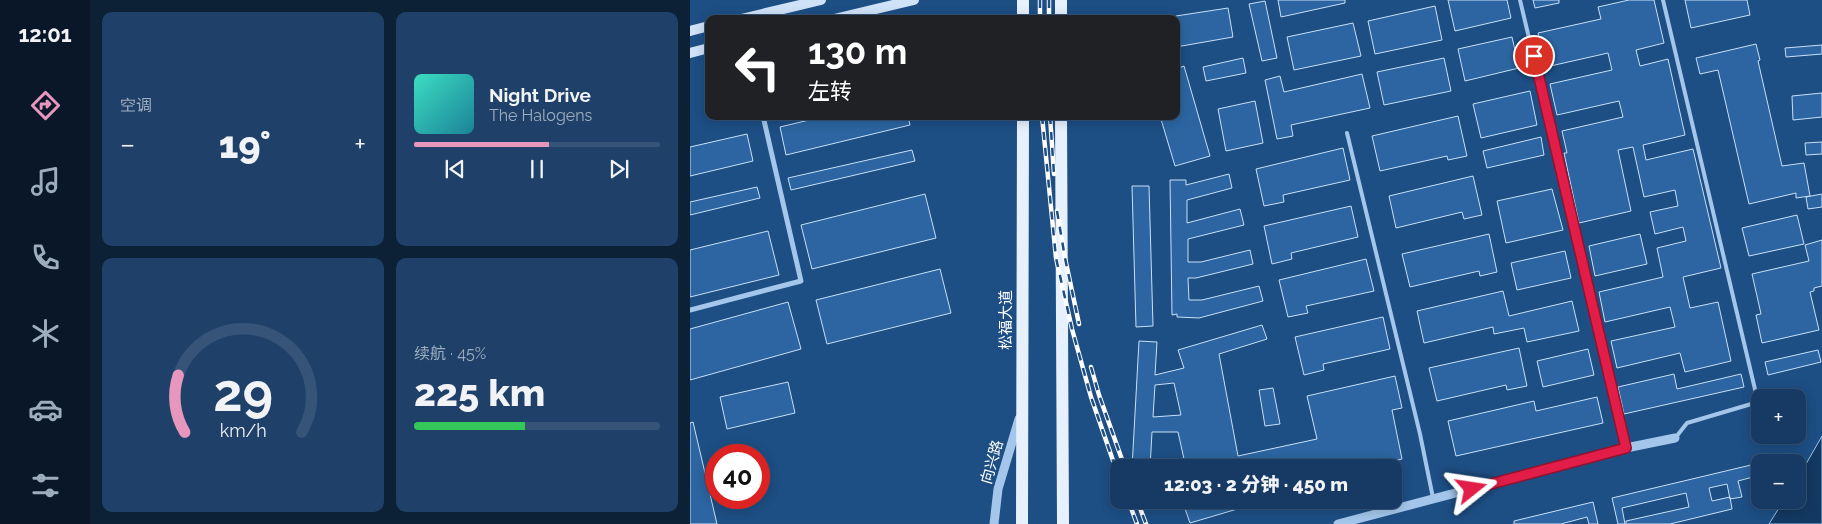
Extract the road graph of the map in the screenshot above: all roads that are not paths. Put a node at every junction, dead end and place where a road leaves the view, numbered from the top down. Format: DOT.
graph roads {
  1 [pos="821,0"];
  2 [pos="914,0"];
  3 [pos="1023,0"];
  4 [pos="1061,0"];
  5 [pos="1520,0"];
  6 [pos="1663,0"];
  7 [pos="787,4"];
  8 [pos="754,15"];
  9 [pos="851,15"];
  10 [pos="1023,15"];
  11 [pos="1061,15"];
  12 [pos="705,27"];
  13 [pos="690,31"];
  14 [pos="705,49"];
  15 [pos="690,53"];
  16 [pos="764,120"];
  17 [pos="1023,120"];
  18 [pos="1061,120"];
  19 [pos="1347,133"];
  20 [pos="690,310"];
  21 [pos="1022,409"];
  22 [pos="1675,438"];
  23 [pos="1626,448"];
  24 [pos="1434,499"];
  25 [pos="1064,522"];
  26 [pos="994,524"];
  27 [pos="1022,524"];
  28 [pos="1338,524"];
  1 -- 7 [label="main road"];
  2 -- 9 [label="main road"];
  3 -- 10 [label="main road"];
  4 -- 11 [label="main road"];
  5 -- 23 [label="lane"];
  6 -- 22 [label="lane"];
  7 -- 8 [label="main road"];
  12 -- 13 [label="main road"];
  14 -- 15 [label="main road"];
  16 -- 20 [label="street"];
  17 -- 21 [label="main road, 松福大道"];
  18 -- 25 [label="main road"];
  19 -- 24 [label="lane"];
  21 -- 26 [label="street, 向兴路"];
  21 -- 27 [label="main road, 松福大道"];
  22 -- 23 [label="street"];
  23 -- 24 [label="street"];
  24 -- 28 [label="street"];
}
